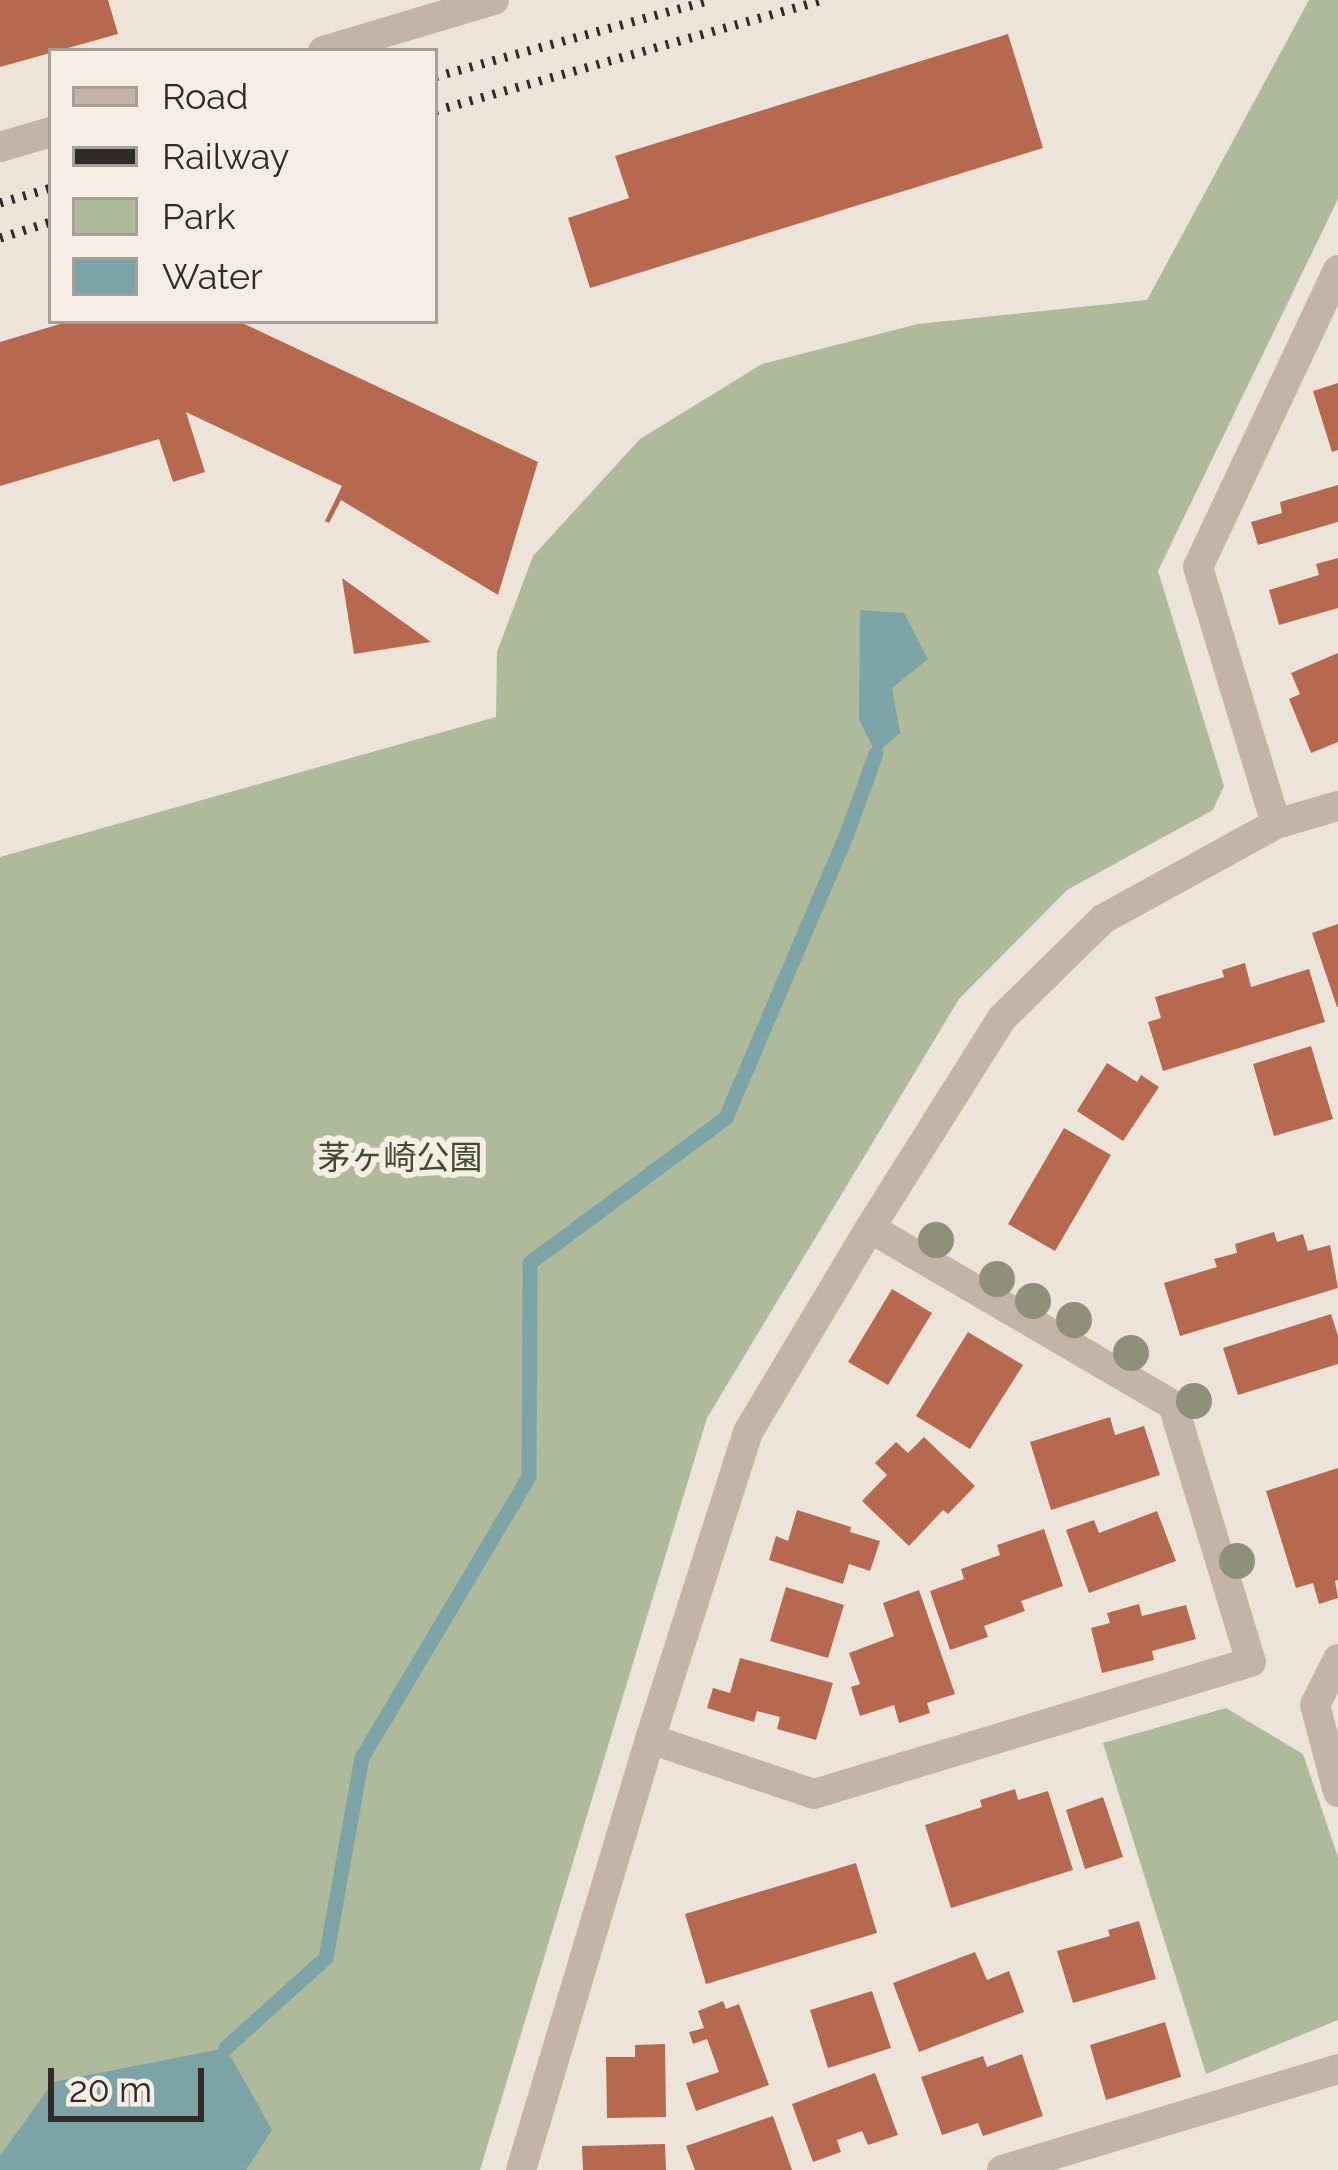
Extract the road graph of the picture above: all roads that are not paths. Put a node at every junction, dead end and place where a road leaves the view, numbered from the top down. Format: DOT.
graph roads {
  1 [pos="494,0"];
  2 [pos="332,48"];
  3 [pos="48,133"];
  4 [pos="0,147"];
  5 [pos="1338,270"];
  6 [pos="1338,806"];
  7 [pos="1276,824"];
  8 [pos="870,1228"];
  9 [pos="1338,1659"];
  10 [pos="650,1739"];
  11 [pos="1338,1792"];
  12 [pos="1338,2069"];
  13 [pos="520,2170"];
  14 [pos="1002,2170"];
  1 -- 2 [label="street"];
  3 -- 4 [label="street"];
  5 -- 7 [label="street"];
  6 -- 7 [label="street"];
  7 -- 8 [label="street"];
  8 -- 10 [label="street"];
  8 -- 10 [label="street"];
  9 -- 11 [label="street"];
  10 -- 13 [label="street"];
  12 -- 14 [label="street"];
}
